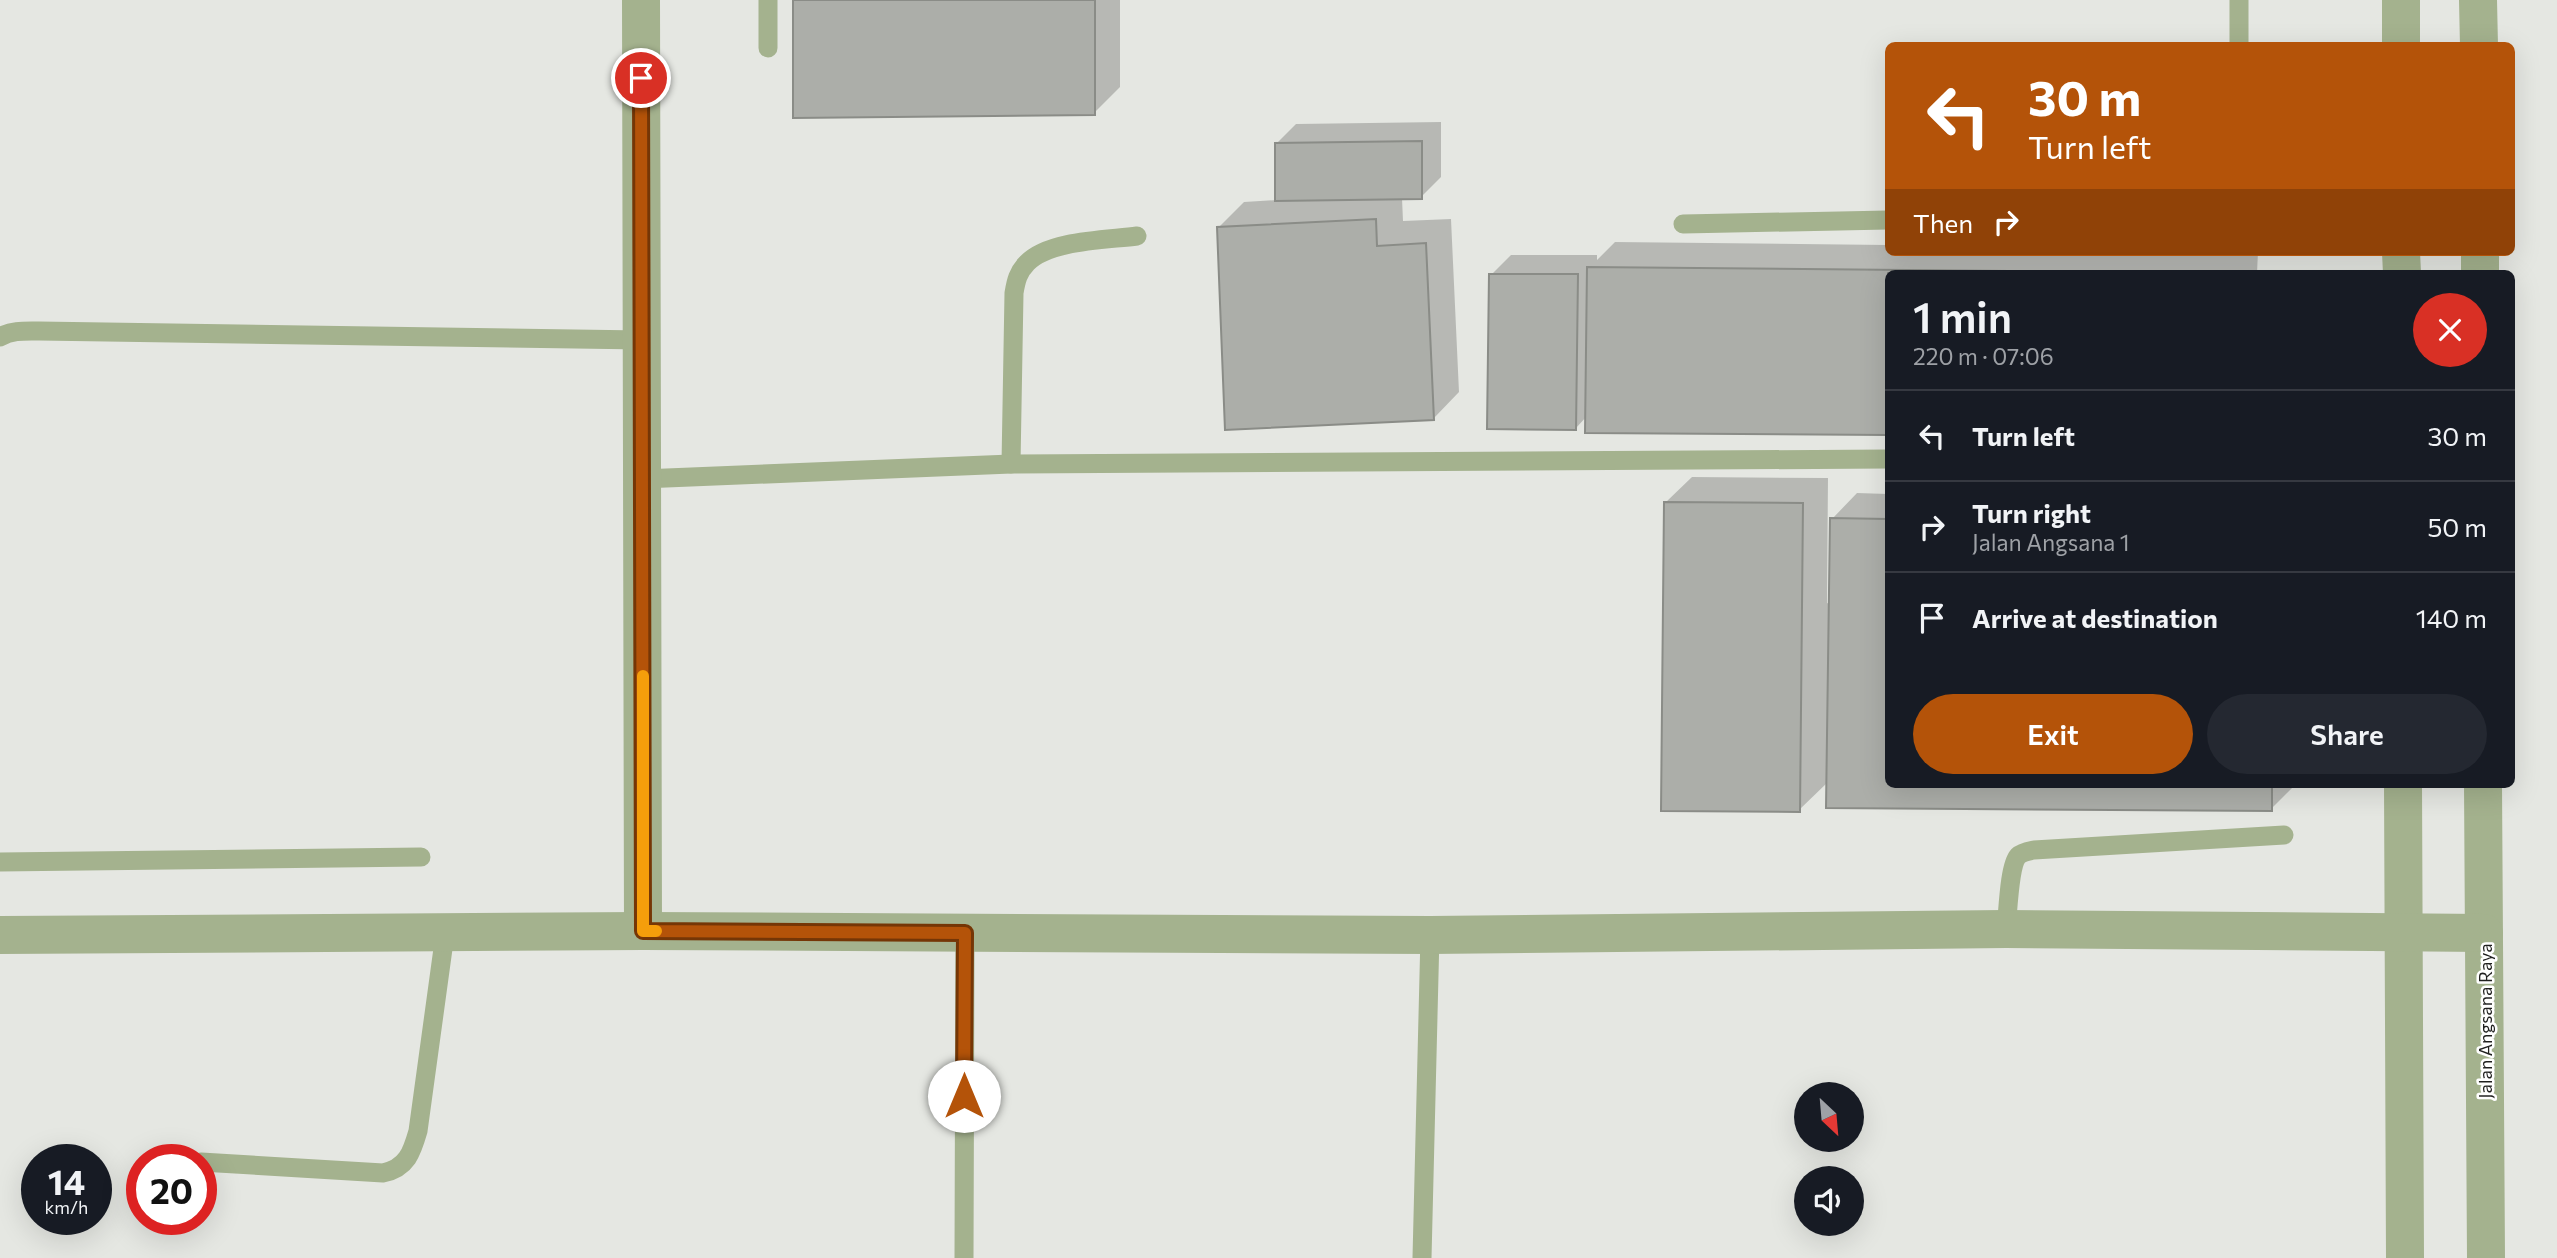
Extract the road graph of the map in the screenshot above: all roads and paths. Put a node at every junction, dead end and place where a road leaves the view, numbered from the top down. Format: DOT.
graph roads {
  1 [pos="641,0"];
  2 [pos="768,0"];
  3 [pos="2239,0"];
  4 [pos="2401,0"];
  5 [pos="2478,0"];
  6 [pos="2239,42"];
  7 [pos="2401,42"];
  8 [pos="2479,42"];
  9 [pos="768,48"];
  10 [pos="1885,220"];
  11 [pos="1683,224"];
  12 [pos="1138,236"];
  13 [pos="0,337"];
  14 [pos="642,340"];
  15 [pos="1885,458"];
  16 [pos="1011,464"];
  17 [pos="642,479"];
  18 [pos="2403,788"];
  19 [pos="2483,788"];
  20 [pos="2284,835"];
  21 [pos="421,857"];
  22 [pos="0,862"];
  23 [pos="2006,929"];
  24 [pos="643,931"];
  25 [pos="2404,932"];
  26 [pos="445,933"];
  27 [pos="965,933"];
  28 [pos="2484,933"];
  29 [pos="0,935"];
  30 [pos="1430,935"];
  31 [pos="217,1163"];
  32 [pos="964,1258"];
  33 [pos="1422,1258"];
  34 [pos="2405,1258"];
  35 [pos="2486,1258"];
  1 -- 14 [label="street"];
  2 -- 9 [label="lane"];
  3 -- 6 [label="lane"];
  4 -- 7 [label="street"];
  5 -- 8 [label="street"];
  10 -- 11 [label="lane"];
  12 -- 16 [label="lane"];
  13 -- 14 [label="lane"];
  14 -- 17 [label="street"];
  15 -- 16 [label="lane"];
  16 -- 17 [label="lane"];
  17 -- 24 [label="street"];
  18 -- 25 [label="street"];
  19 -- 28 [label="street, Jalan Angsana Raya"];
  20 -- 23 [label="lane"];
  21 -- 22 [label="lane"];
  23 -- 25 [label="street"];
  23 -- 30 [label="street"];
  24 -- 26 [label="street"];
  24 -- 27 [label="street"];
  25 -- 28 [label="street"];
  25 -- 34 [label="street"];
  26 -- 29 [label="street"];
  26 -- 31 [label="lane"];
  27 -- 30 [label="street"];
  27 -- 32 [label="lane"];
  28 -- 35 [label="street, Jalan Angsana Raya"];
  30 -- 33 [label="lane"];
}
